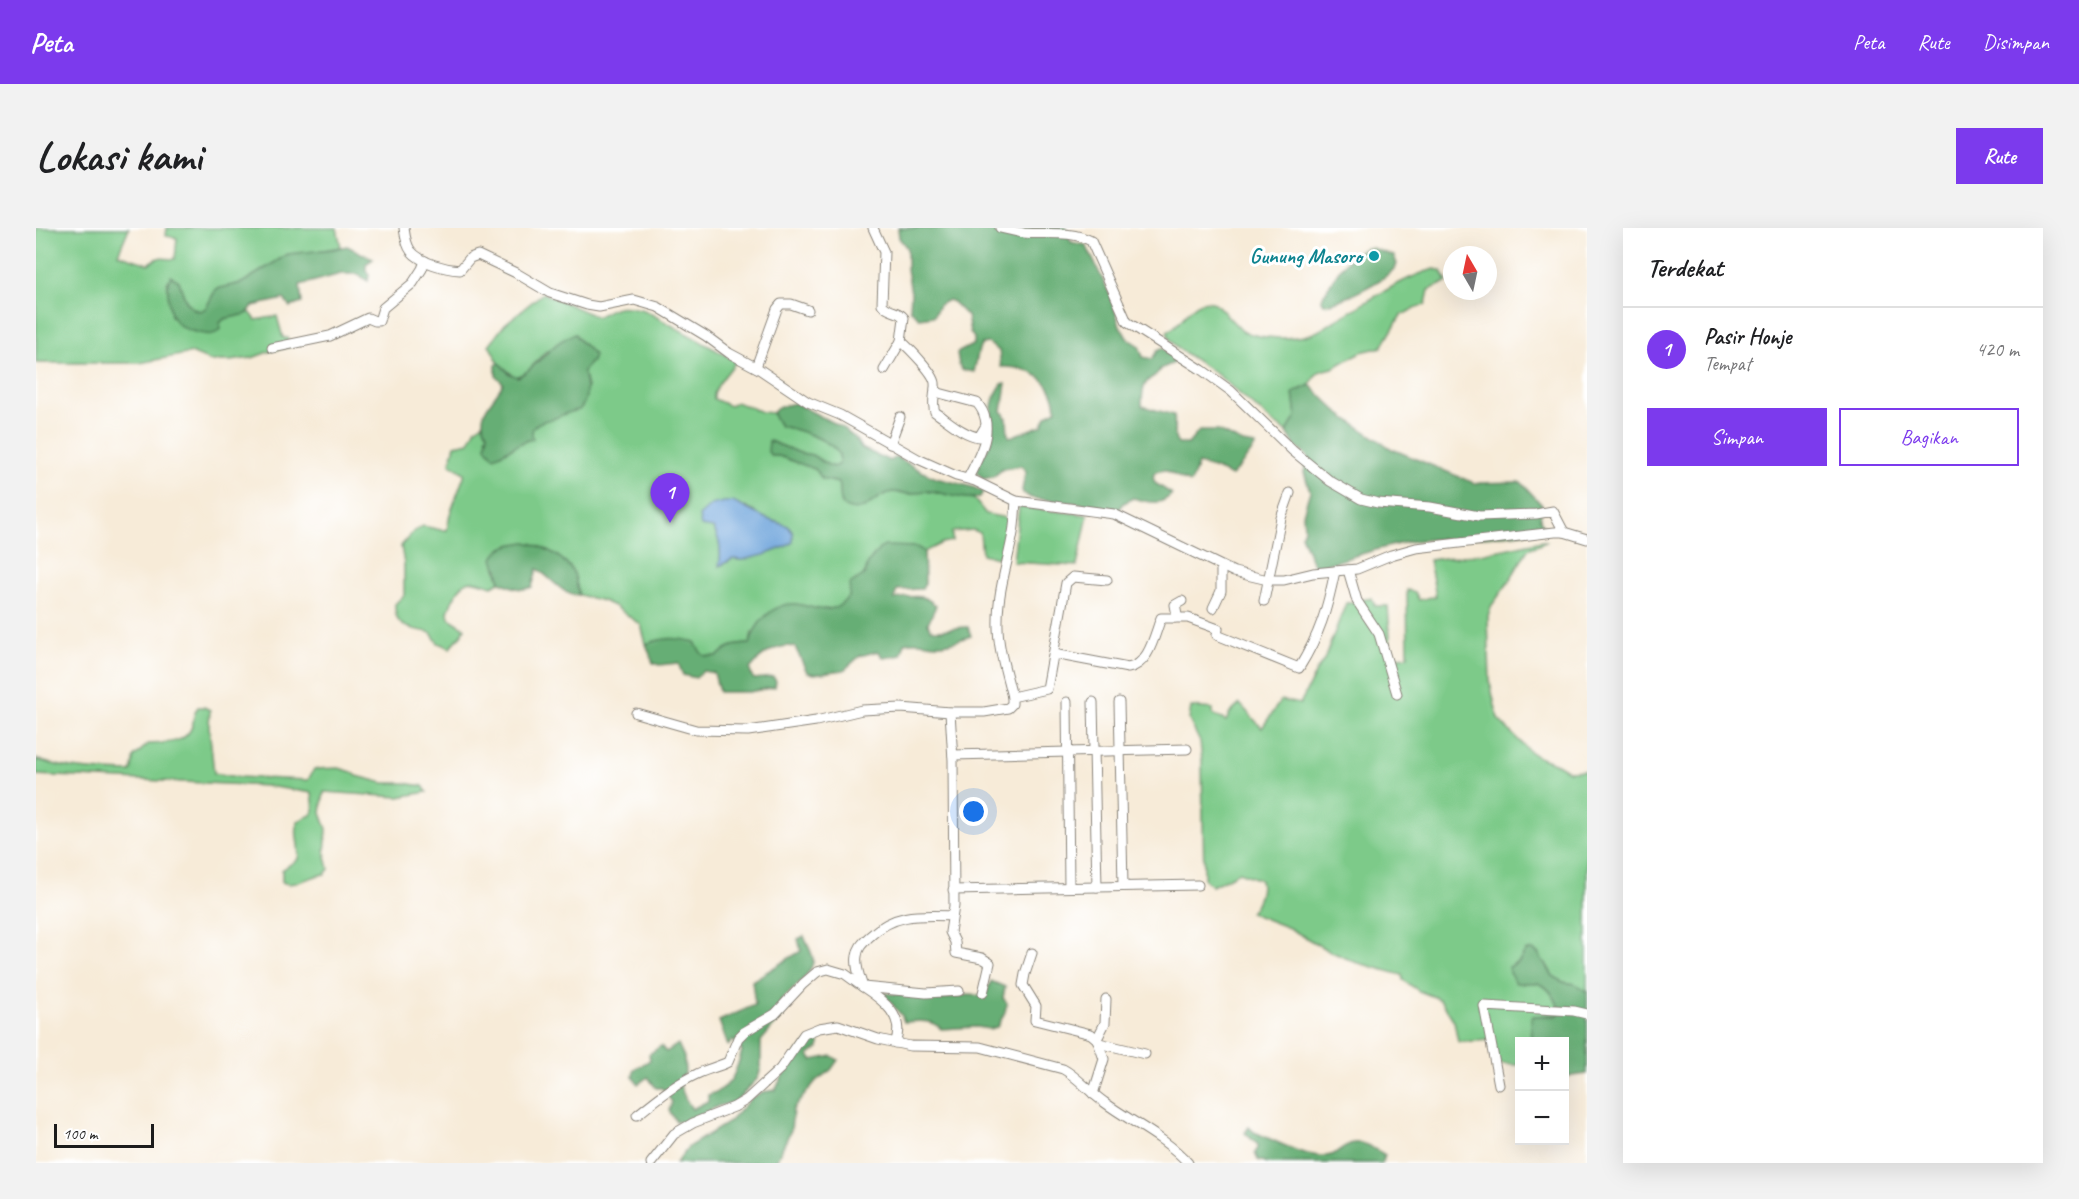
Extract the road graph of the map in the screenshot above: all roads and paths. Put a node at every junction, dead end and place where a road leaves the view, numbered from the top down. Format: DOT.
graph roads {
  1 [pos="404,228"];
  2 [pos="873,228"];
  3 [pos="1000,228"];
  4 [pos="425,261"];
  5 [pos="808,310"];
  6 [pos="901,341"];
  7 [pos="272,348"];
  8 [pos="756,367"];
  9 [pos="884,370"];
  10 [pos="935,389"];
  11 [pos="900,417"];
  12 [pos="985,427"];
  13 [pos="890,444"];
  14 [pos="968,478"];
  15 [pos="1290,493"];
  16 [pos="1016,501"];
  17 [pos="1564,532"];
  18 [pos="1587,539"];
  19 [pos="1221,567"];
  20 [pos="1348,570"];
  21 [pos="1335,571"];
  22 [pos="1107,580"];
  23 [pos="1268,580"];
  24 [pos="1182,601"];
  25 [pos="1264,601"];
  26 [pos="1213,608"];
  27 [pos="1175,618"];
  28 [pos="1054,654"];
  29 [pos="1397,694"];
  30 [pos="1012,697"];
  31 [pos="1067,702"];
  32 [pos="1093,702"];
  33 [pos="1119,702"];
  34 [pos="950,712"];
  35 [pos="636,713"];
  36 [pos="1187,749"];
  37 [pos="1120,751"];
  38 [pos="1068,752"];
  39 [pos="1094,752"];
  40 [pos="953,755"];
  41 [pos="1198,885"];
  42 [pos="1123,886"];
  43 [pos="1069,887"];
  44 [pos="1097,887"];
  45 [pos="953,890"];
  46 [pos="952,916"];
  47 [pos="1032,953"];
  48 [pos="863,987"];
  49 [pos="959,992"];
  50 [pos="983,993"];
  51 [pos="1106,999"];
  52 [pos="1587,1014"];
  53 [pos="1098,1041"];
  54 [pos="895,1043"];
  55 [pos="1145,1054"];
  56 [pos="1499,1085"];
  57 [pos="1093,1094"];
  58 [pos="637,1115"];
  59 [pos="651,1163"];
  60 [pos="1188,1163"];
  1 -- 4 [label="street"];
  2 -- 6 [label="street"];
  3 -- 17 [label="street"];
  4 -- 7 [label="street"];
  4 -- 8 [label="street"];
  5 -- 8 [label="street"];
  6 -- 9 [label="street"];
  6 -- 10 [label="street"];
  8 -- 13 [label="street"];
  10 -- 12 [label="street"];
  10 -- 12 [label="street"];
  11 -- 13 [label="street"];
  12 -- 14 [label="street"];
  13 -- 14 [label="street"];
  14 -- 16 [label="street"];
  15 -- 23 [label="street"];
  16 -- 19 [label="street"];
  16 -- 30 [label="street"];
  17 -- 18 [label="street"];
  17 -- 20 [label="street"];
  19 -- 23 [label="street"];
  19 -- 26 [label="street"];
  20 -- 21 [label="street"];
  20 -- 29 [label="street"];
  21 -- 23 [label="street"];
  21 -- 27 [label="street"];
  22 -- 28 [label="street"];
  23 -- 25 [label="street"];
  24 -- 27 [label="street"];
  27 -- 28 [label="street"];
  28 -- 30 [label="street"];
  30 -- 34 [label="street"];
  31 -- 38 [label="street"];
  32 -- 39 [label="street"];
  33 -- 37 [label="street"];
  34 -- 35 [label="street"];
  34 -- 40 [label="street"];
  36 -- 37 [label="street"];
  37 -- 39 [label="street"];
  37 -- 42 [label="street"];
  38 -- 39 [label="street"];
  38 -- 40 [label="street"];
  38 -- 43 [label="street"];
  39 -- 44 [label="street"];
  40 -- 45 [label="street"];
  41 -- 42 [label="street"];
  42 -- 44 [label="street"];
  43 -- 44 [label="street"];
  43 -- 45 [label="street"];
  45 -- 46 [label="street"];
  46 -- 48 [label="street"];
  46 -- 50 [label="street"];
  47 -- 53 [label="street"];
  48 -- 49 [label="street"];
  48 -- 54 [label="street"];
  48 -- 58 [label="street"];
  51 -- 53 [label="street"];
  52 -- 56 [label="street"];
  53 -- 55 [label="street"];
  53 -- 57 [label="street"];
  54 -- 57 [label="street"];
  54 -- 59 [label="street"];
  57 -- 60 [label="street"];
}
